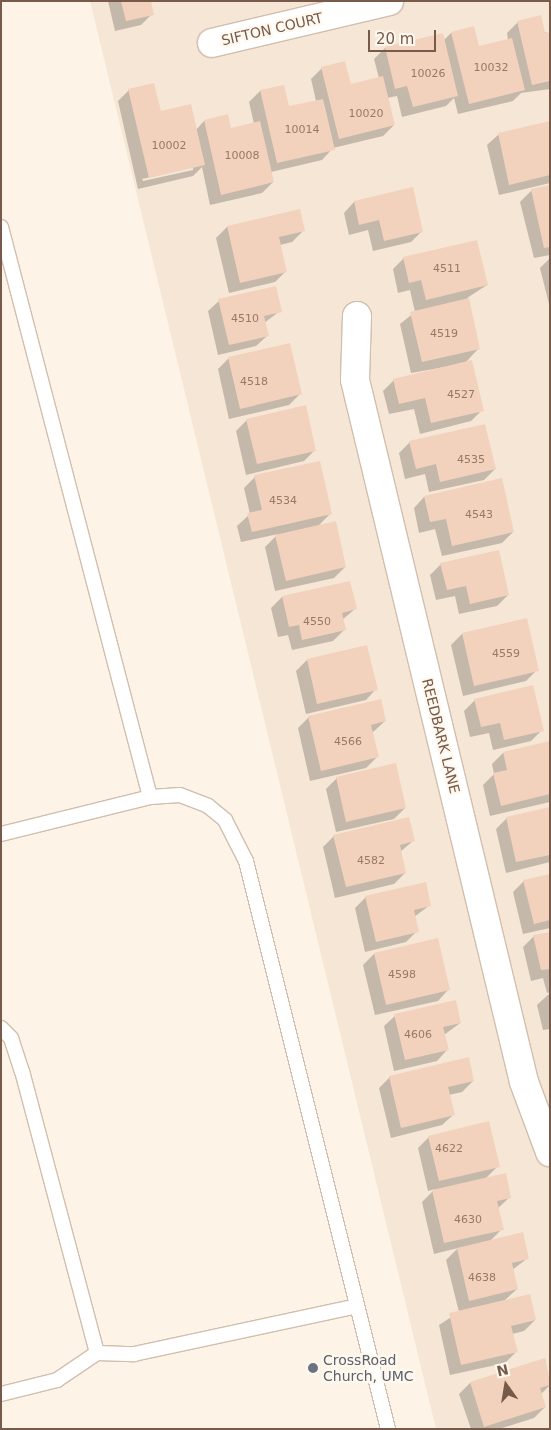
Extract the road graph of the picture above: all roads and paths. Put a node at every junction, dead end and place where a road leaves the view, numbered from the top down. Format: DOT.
graph roads {
  1 [pos="389,1"];
  2 [pos="212,44"];
  3 [pos="1,227"];
  4 [pos="356,316"];
  5 [pos="150,797"];
  6 [pos="1,834"];
  7 [pos="1,1028"];
  8 [pos="550,1152"];
  9 [pos="357,1306"];
  10 [pos="97,1352"];
  11 [pos="1,1394"];
  12 [pos="388,1429"];
  1 -- 2 [label="street, SIFTON COURT"];
  3 -- 5 [label="lane"];
  4 -- 8 [label="street, REEDBARK LANE"];
  5 -- 6 [label="lane"];
  5 -- 9 [label="lane"];
  7 -- 10 [label="lane"];
  9 -- 10 [label="lane"];
  9 -- 12 [label="lane"];
  10 -- 11 [label="lane"];
}
